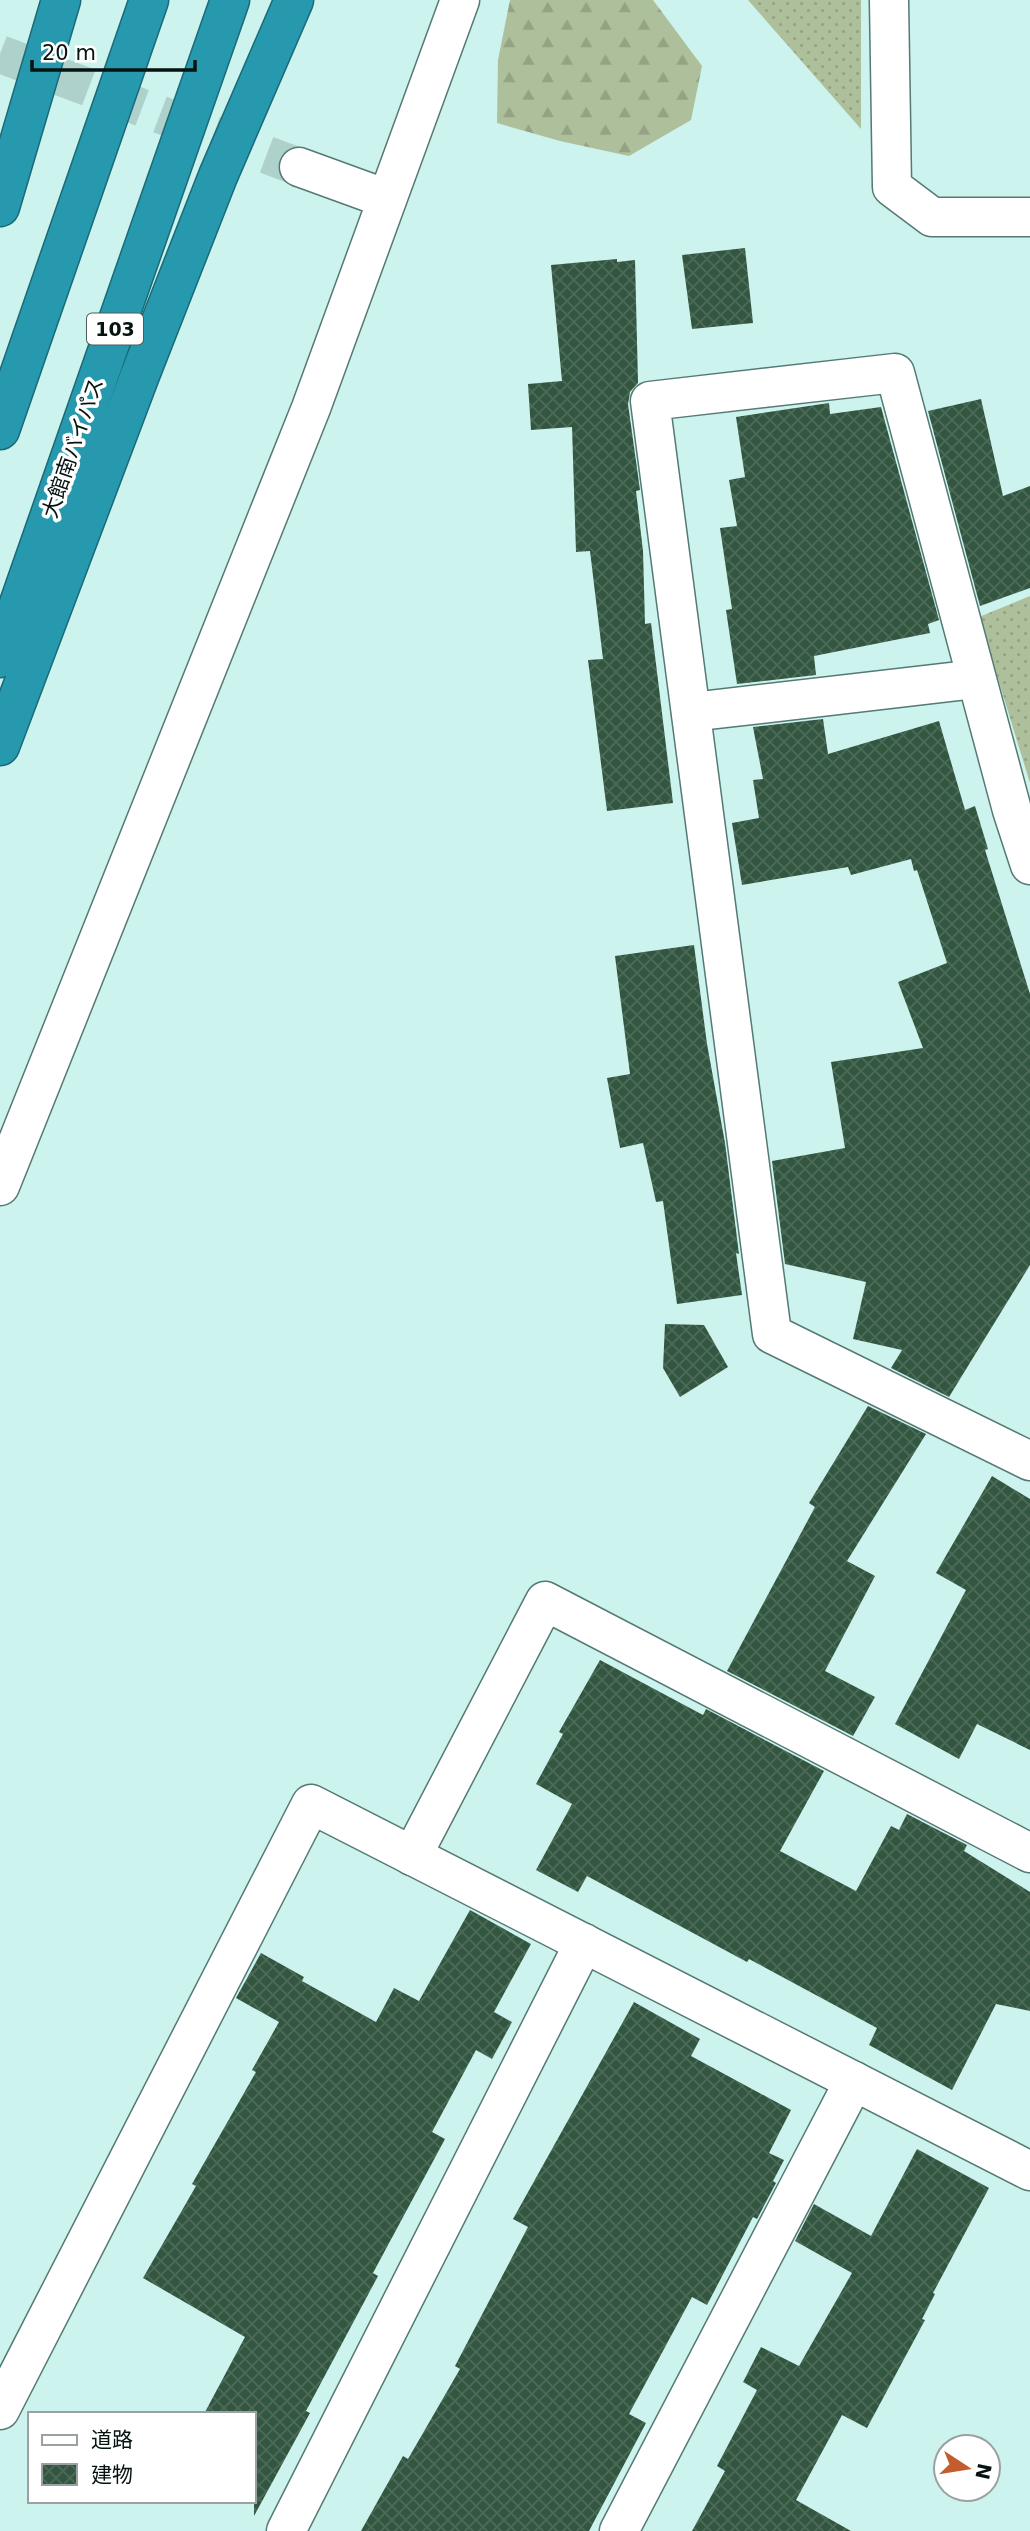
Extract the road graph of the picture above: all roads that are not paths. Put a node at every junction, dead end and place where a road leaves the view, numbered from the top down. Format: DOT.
graph roads {
  1 [pos="61,0"];
  2 [pos="149,0"];
  3 [pos="230,0"];
  4 [pos="294,0"];
  5 [pos="460,0"];
  6 [pos="888,0"];
  7 [pos="299,167"];
  8 [pos="387,200"];
  9 [pos="0,207"];
  10 [pos="1030,217"];
  11 [pos="0,430"];
  12 [pos="0,659"];
  13 [pos="976,679"];
  14 [pos="691,712"];
  15 [pos="0,746"];
  16 [pos="1030,864"];
  17 [pos="0,1186"];
  18 [pos="1030,1461"];
  19 [pos="1030,1853"];
  20 [pos="412,1856"];
  21 [pos="584,1943"];
  22 [pos="854,2081"];
  23 [pos="1030,2171"];
  24 [pos="0,2410"];
  25 [pos="286,2531"];
  26 [pos="619,2531"];
  1 -- 9 [label="highway"];
  2 -- 11 [label="highway"];
  3 -- 12 [label="highway, 大館南バイパス / 103"];
  4 -- 15 [label="highway"];
  5 -- 8 [label="street"];
  6 -- 10 [label="street"];
  7 -- 8 [label="street"];
  8 -- 17 [label="street"];
  13 -- 14 [label="street"];
  13 -- 14 [label="street"];
  13 -- 16 [label="street"];
  14 -- 18 [label="street"];
  19 -- 20 [label="street"];
  20 -- 21 [label="street"];
  20 -- 24 [label="street"];
  21 -- 22 [label="street"];
  21 -- 25 [label="street"];
  22 -- 23 [label="street"];
  22 -- 26 [label="street"];
}
